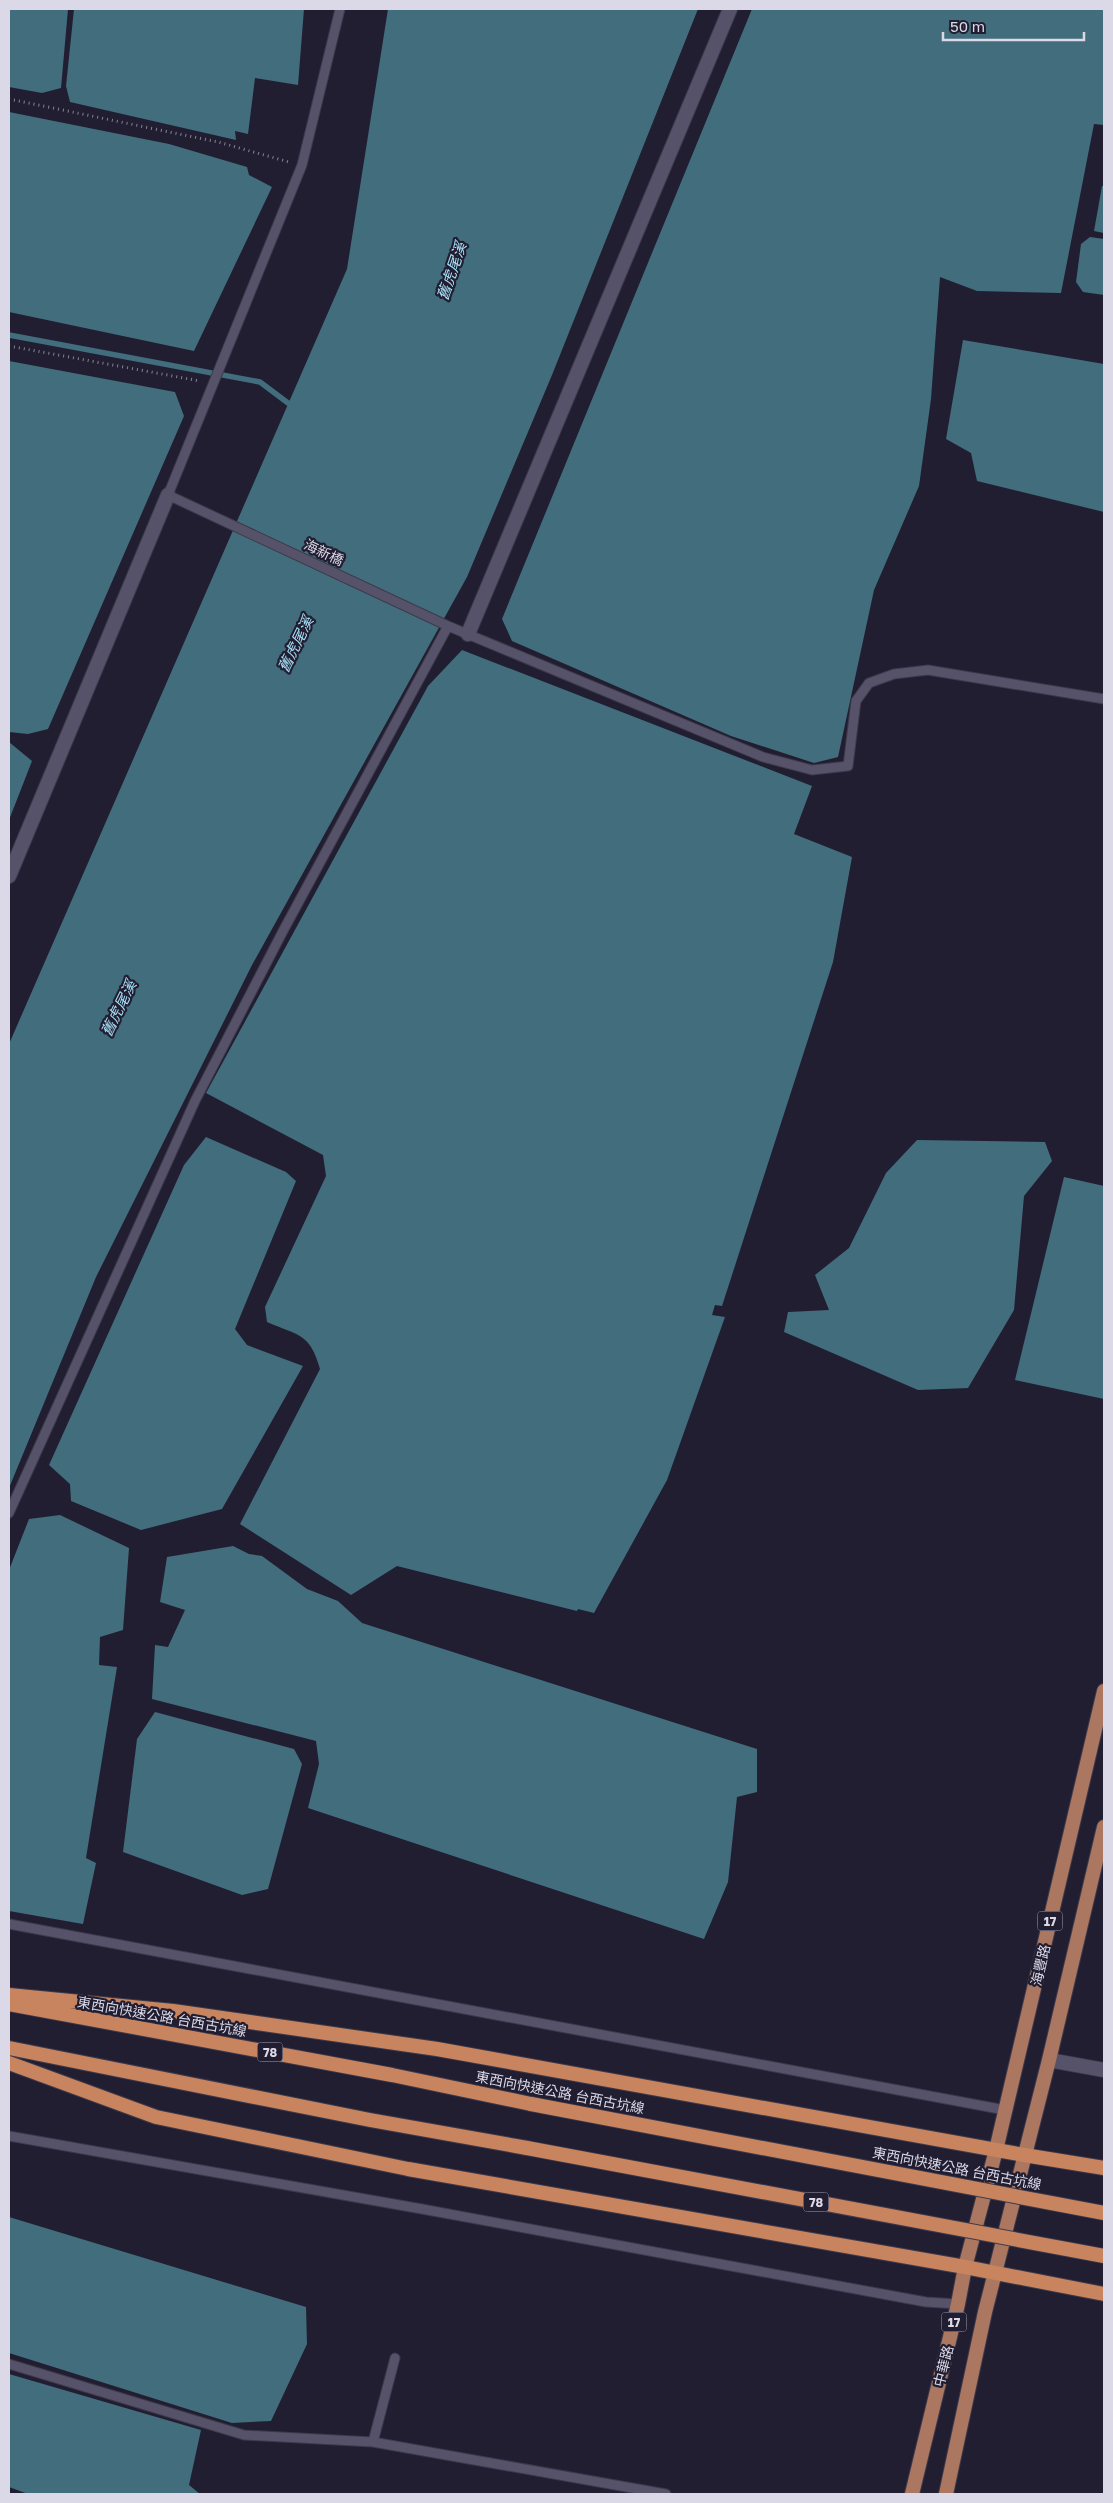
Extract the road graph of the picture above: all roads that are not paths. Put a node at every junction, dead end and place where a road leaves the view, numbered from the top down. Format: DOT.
graph roads {
  1 [pos="340,9"];
  2 [pos="730,9"];
  3 [pos="168,495"];
  4 [pos="448,626"];
  5 [pos="468,634"];
  6 [pos="1104,699"];
  7 [pos="9,876"];
  8 [pos="9,1513"];
  9 [pos="1104,1691"];
  10 [pos="1104,1827"];
  11 [pos="9,1924"];
  12 [pos="9,1995"];
  13 [pos="9,2004"];
  14 [pos="9,2048"];
  15 [pos="1049,2060"];
  16 [pos="9,2063"];
  17 [pos="1104,2070"];
  18 [pos="1005,2110"];
  19 [pos="9,2136"];
  20 [pos="996,2150"];
  21 [pos="1024,2155"];
  22 [pos="1104,2168"];
  23 [pos="1104,2213"];
  24 [pos="1104,2256"];
  25 [pos="965,2267"];
  26 [pos="996,2272"];
  27 [pos="1104,2294"];
  28 [pos="958,2304"];
  29 [pos="395,2358"];
  30 [pos="9,2364"];
  31 [pos="373,2442"];
  32 [pos="666,2494"];
  33 [pos="912,2494"];
  34 [pos="946,2494"];
  1 -- 3 [label="lane"];
  2 -- 5 [label="street"];
  3 -- 4 [label="lane, 海新橋"];
  3 -- 7 [label="street"];
  4 -- 5 [label="lane, 海新橋"];
  4 -- 8 [label="lane"];
  5 -- 6 [label="lane, 海新橋"];
  9 -- 18 [label="main road, 海豐路 / 17"];
  10 -- 15 [label="main road, 17"];
  11 -- 18 [label="lane"];
  12 -- 20 [label="highway"];
  13 -- 23 [label="highway, 東西向快速公路 台西古坑線 / 78, bridge"];
  14 -- 24 [label="highway, 78, bridge"];
  15 -- 17 [label="street"];
  15 -- 21 [label="main road, 17"];
  16 -- 25 [label="highway"];
  18 -- 20 [label="main road, 海豐路 / 17"];
  19 -- 28 [label="lane"];
  20 -- 21 [label="highway"];
  20 -- 25 [label="main road, 中華路 / 17"];
  21 -- 22 [label="highway"];
  21 -- 26 [label="main road, 17"];
  25 -- 26 [label="highway"];
  25 -- 28 [label="main road, 中華路 / 17"];
  26 -- 27 [label="highway"];
  26 -- 34 [label="main road, 17"];
  28 -- 33 [label="main road, 中華路 / 17"];
  29 -- 31 [label="lane"];
  30 -- 31 [label="lane"];
  31 -- 32 [label="lane"];
}
